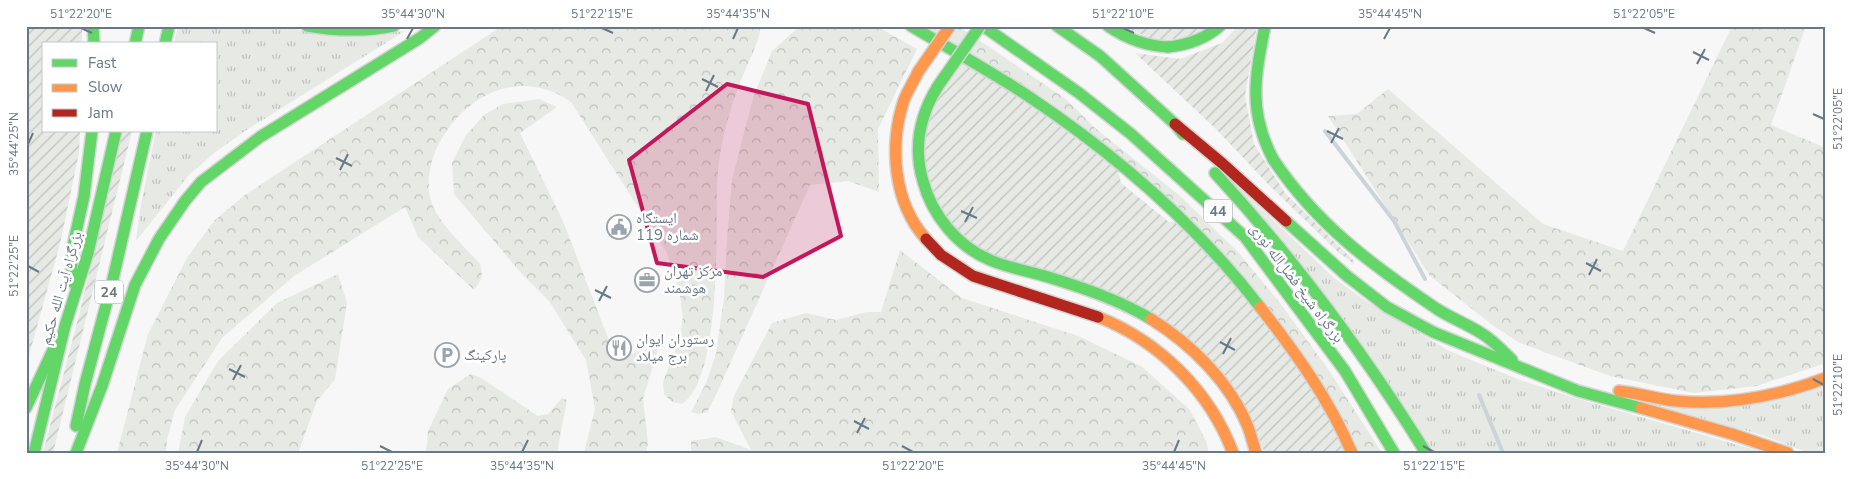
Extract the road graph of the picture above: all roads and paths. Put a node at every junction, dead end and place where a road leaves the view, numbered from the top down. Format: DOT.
graph roads {
  1 [pos="93,26"];
  2 [pos="139,26"];
  3 [pos="169,26"];
  4 [pos="307,26"];
  5 [pos="394,26"];
  6 [pos="435,26"];
  7 [pos="911,26"];
  8 [pos="950,26"];
  9 [pos="981,26"];
  10 [pos="1057,26"];
  11 [pos="1108,26"];
  12 [pos="1220,26"];
  13 [pos="1265,26"];
  14 [pos="94,42"];
  15 [pos="135,42"];
  16 [pos="166,42"];
  17 [pos="1175,124"];
  18 [pos="92,132"];
  19 [pos="116,132"];
  20 [pos="147,132"];
  21 [pos="1117,302"];
  22 [pos="70,306"];
  23 [pos="1108,321"];
  24 [pos="65,326"];
  25 [pos="1523,370"];
  26 [pos="1826,378"];
  27 [pos="1578,391"];
  28 [pos="26,408"];
  29 [pos="34,453"];
  30 [pos="70,453"];
  31 [pos="76,453"];
  32 [pos="1233,453"];
  33 [pos="1256,453"];
  34 [pos="1352,453"];
  35 [pos="1394,453"];
  36 [pos="1426,453"];
  37 [pos="1788,453"];
  1 -- 14 [label="main road"];
  2 -- 15 [label="main road"];
  3 -- 16 [label="main road"];
  4 -- 5 [label="main road"];
  6 -- 31 [label="main road"];
  7 -- 34 [label="main road"];
  8 -- 23 [label="main road, bridge"];
  9 -- 21 [label="main road, bridge"];
  9 -- 35 [label="main road, بزرگراه شیخ فضل‌الله نوری / 44"];
  10 -- 17 [label="main road, بزرگراه شیخ فضل‌الله نوری / 44"];
  11 -- 12 [label="main road"];
  13 -- 25 [label="main road"];
  17 -- 25 [label="main road"];
  17 -- 36 [label="main road, بزرگراه شیخ فضل‌الله نوری / 44"];
  18 -- 22 [label="main road"];
  19 -- 22 [label="main road, بزرگراه آیت الله حکیم / 24"];
  20 -- 30 [label="main road, 24"];
  21 -- 23 [label="main road"];
  21 -- 33 [label="main road"];
  22 -- 24 [label="main road, بزرگراه آیت الله حکیم / 24"];
  23 -- 32 [label="main road"];
  24 -- 28 [label="main road"];
  24 -- 29 [label="main road, بزرگراه آیت الله حکیم / 24"];
  25 -- 27 [label="main road"];
  26 -- 27 [label="main road"];
  27 -- 37 [label="main road"];
}
